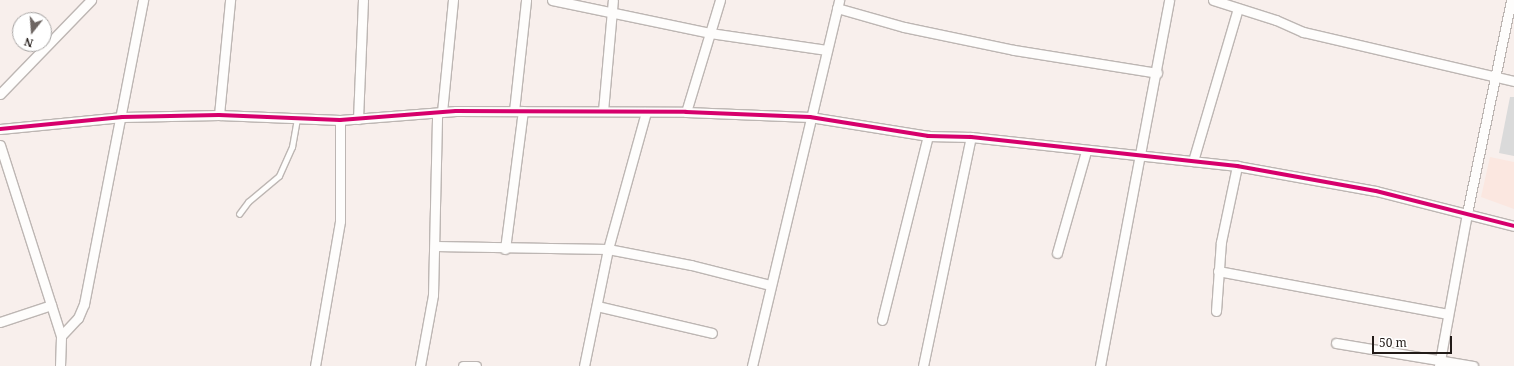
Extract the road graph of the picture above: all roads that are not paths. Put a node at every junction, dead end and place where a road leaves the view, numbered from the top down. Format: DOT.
graph roads {
  1 [pos="91,0"];
  2 [pos="143,0"];
  3 [pos="230,0"];
  4 [pos="363,0"];
  5 [pos="453,0"];
  6 [pos="526,0"];
  7 [pos="552,0"];
  8 [pos="613,0"];
  9 [pos="720,0"];
  10 [pos="1169,0"];
  11 [pos="1213,0"];
  12 [pos="1511,0"];
  13 [pos="838,4"];
  14 [pos="1238,8"];
  15 [pos="612,12"];
  16 [pos="710,33"];
  17 [pos="827,50"];
  18 [pos="1157,73"];
  19 [pos="1497,78"];
  20 [pos="1514,81"];
  21 [pos="0,94"];
  22 [pos="519,111"];
  23 [pos="603,111"];
  24 [pos="439,112"];
  25 [pos="646,112"];
  26 [pos="686,112"];
  27 [pos="219,115"];
  28 [pos="122,117"];
  29 [pos="810,117"];
  30 [pos="358,119"];
  31 [pos="296,120"];
  32 [pos="340,120"];
  33 [pos="0,129"];
  34 [pos="928,136"];
  35 [pos="971,137"];
  36 [pos="0,144"];
  37 [pos="1086,150"];
  38 [pos="1140,154"];
  39 [pos="1193,161"];
  40 [pos="1237,166"];
  41 [pos="1467,213"];
  42 [pos="239,214"];
  43 [pos="1514,226"];
  44 [pos="435,246"];
  45 [pos="505,249"];
  46 [pos="608,250"];
  47 [pos="1057,253"];
  48 [pos="1218,271"];
  49 [pos="770,285"];
  50 [pos="51,305"];
  51 [pos="597,306"];
  52 [pos="1216,311"];
  53 [pos="1448,314"];
  54 [pos="882,320"];
  55 [pos="0,322"];
  56 [pos="712,333"];
  57 [pos="61,336"];
  58 [pos="1336,343"];
  59 [pos="1440,363"];
  60 [pos="60,366"];
  61 [pos="315,366"];
  62 [pos="420,366"];
  63 [pos="463,366"];
  64 [pos="476,366"];
  65 [pos="584,366"];
  66 [pos="752,366"];
  67 [pos="923,366"];
  68 [pos="1100,366"];
  69 [pos="1473,366"];
  1 -- 21 [label="street"];
  2 -- 28 [label="street"];
  3 -- 27 [label="street"];
  4 -- 30 [label="street"];
  5 -- 24 [label="street"];
  6 -- 22 [label="street"];
  7 -- 15 [label="street"];
  8 -- 15 [label="street"];
  9 -- 16 [label="street"];
  10 -- 18 [label="street"];
  11 -- 14 [label="street"];
  12 -- 19 [label="street"];
  13 -- 17 [label="street"];
  13 -- 18 [label="street"];
  14 -- 19 [label="street"];
  14 -- 39 [label="street"];
  15 -- 16 [label="street"];
  15 -- 23 [label="street"];
  16 -- 17 [label="street"];
  16 -- 26 [label="street"];
  17 -- 29 [label="street"];
  18 -- 38 [label="street"];
  19 -- 20 [label="street"];
  19 -- 41 [label="street"];
  22 -- 23 [label="street"];
  22 -- 24 [label="street"];
  22 -- 45 [label="street"];
  23 -- 25 [label="street"];
  24 -- 30 [label="street"];
  24 -- 44 [label="street"];
  25 -- 26 [label="street"];
  25 -- 46 [label="street"];
  26 -- 29 [label="street"];
  27 -- 28 [label="street"];
  27 -- 31 [label="street"];
  28 -- 33 [label="street"];
  28 -- 57 [label="street"];
  29 -- 34 [label="street"];
  29 -- 49 [label="street"];
  30 -- 32 [label="street"];
  31 -- 32 [label="street"];
  31 -- 42 [label="lane"];
  32 -- 61 [label="street"];
  34 -- 35 [label="street"];
  34 -- 54 [label="street"];
  35 -- 37 [label="street"];
  35 -- 67 [label="street"];
  36 -- 50 [label="street"];
  37 -- 38 [label="street"];
  37 -- 47 [label="street"];
  38 -- 39 [label="street"];
  38 -- 68 [label="street"];
  39 -- 40 [label="street"];
  40 -- 41 [label="street"];
  40 -- 48 [label="street"];
  41 -- 43 [label="street"];
  41 -- 53 [label="street"];
  44 -- 45 [label="street"];
  44 -- 62 [label="street"];
  45 -- 46 [label="street"];
  46 -- 49 [label="street"];
  46 -- 51 [label="street"];
  48 -- 52 [label="street"];
  48 -- 53 [label="street"];
  49 -- 66 [label="street"];
  50 -- 55 [label="street"];
  50 -- 57 [label="street"];
  51 -- 56 [label="street"];
  51 -- 65 [label="street"];
  53 -- 59 [label="street"];
  57 -- 60 [label="street"];
  58 -- 59 [label="street"];
  59 -- 69 [label="street"];
  63 -- 64 [label="street"];
}
